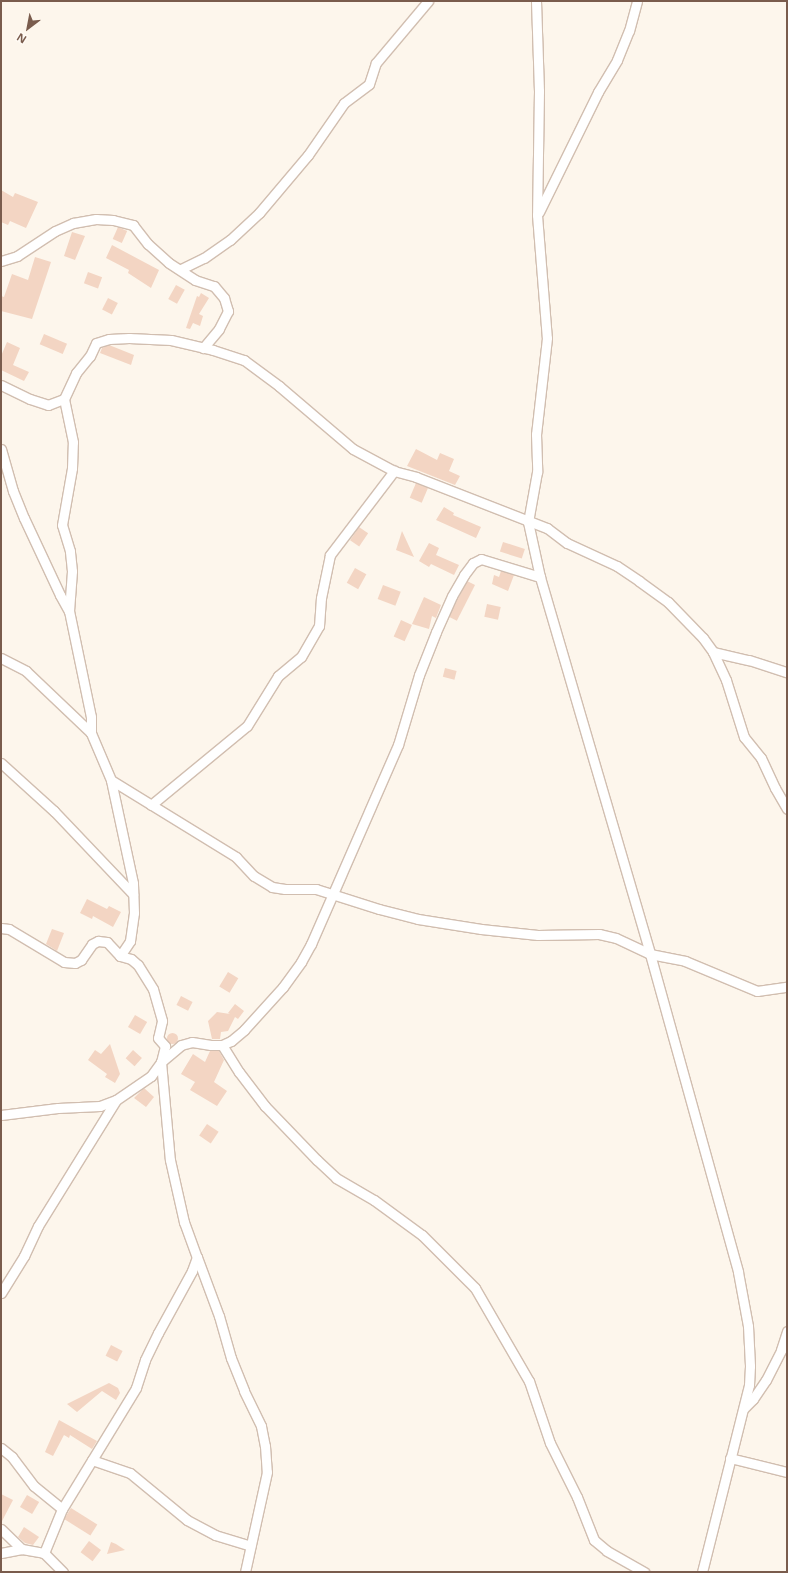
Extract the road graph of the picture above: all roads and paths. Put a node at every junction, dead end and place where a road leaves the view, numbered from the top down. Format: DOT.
graph roads {
  1 [pos="428,1"];
  2 [pos="536,1"];
  3 [pos="637,1"];
  4 [pos="537,215"];
  5 [pos="1,261"];
  6 [pos="181,269"];
  7 [pos="203,348"];
  8 [pos="1,385"];
  9 [pos="64,399"];
  10 [pos="1,449"];
  11 [pos="394,471"];
  12 [pos="528,522"];
  13 [pos="540,578"];
  14 [pos="70,611"];
  15 [pos="712,652"];
  16 [pos="1,658"];
  17 [pos="787,672"];
  18 [pos="91,733"];
  19 [pos="1,763"];
  20 [pos="111,780"];
  21 [pos="151,805"];
  22 [pos="787,809"];
  23 [pos="332,893"];
  24 [pos="133,894"];
  25 [pos="1,928"];
  26 [pos="650,954"];
  27 [pos="120,956"];
  28 [pos="787,987"];
  29 [pos="222,1044"];
  30 [pos="161,1062"];
  31 [pos="116,1100"];
  32 [pos="3,1117"];
  33 [pos="197,1257"];
  34 [pos="1,1292"];
  35 [pos="787,1332"];
  36 [pos="744,1408"];
  37 [pos="2,1448"];
  38 [pos="730,1458"];
  39 [pos="92,1460"];
  40 [pos="787,1472"];
  41 [pos="62,1510"];
  42 [pos="1,1529"];
  43 [pos="250,1546"];
  44 [pos="22,1549"];
  45 [pos="1,1553"];
  46 [pos="44,1553"];
  47 [pos="63,1572"];
  48 [pos="245,1572"];
  49 [pos="644,1572"];
  50 [pos="702,1572"];
  1 -- 6 [label="street"];
  2 -- 4 [label="street"];
  3 -- 4 [label="street"];
  4 -- 12 [label="street"];
  5 -- 6 [label="street"];
  6 -- 7 [label="street"];
  7 -- 9 [label="street"];
  7 -- 11 [label="street"];
  8 -- 9 [label="street"];
  9 -- 14 [label="street"];
  10 -- 14 [label="street"];
  11 -- 12 [label="street"];
  11 -- 21 [label="street"];
  12 -- 13 [label="street"];
  12 -- 15 [label="street"];
  13 -- 23 [label="street"];
  13 -- 26 [label="street"];
  14 -- 18 [label="street"];
  15 -- 17 [label="street"];
  15 -- 22 [label="street"];
  16 -- 18 [label="street"];
  18 -- 20 [label="street"];
  19 -- 24 [label="street"];
  20 -- 21 [label="street"];
  20 -- 24 [label="street"];
  21 -- 23 [label="street"];
  23 -- 26 [label="street"];
  23 -- 29 [label="street"];
  24 -- 27 [label="street"];
  25 -- 27 [label="street"];
  26 -- 28 [label="street"];
  26 -- 36 [label="street"];
  27 -- 30 [label="street"];
  29 -- 30 [label="street"];
  29 -- 49 [label="street"];
  30 -- 31 [label="street"];
  30 -- 33 [label="street"];
  31 -- 32 [label="street"];
  31 -- 34 [label="street"];
  33 -- 39 [label="street"];
  33 -- 43 [label="street"];
  35 -- 36 [label="street"];
  36 -- 38 [label="street"];
  37 -- 41 [label="street"];
  38 -- 40 [label="street"];
  38 -- 50 [label="street"];
  39 -- 41 [label="street"];
  39 -- 43 [label="street"];
  41 -- 46 [label="street"];
  42 -- 44 [label="street"];
  43 -- 48 [label="street"];
  44 -- 45 [label="street"];
  44 -- 46 [label="street"];
  46 -- 47 [label="street"];
}
